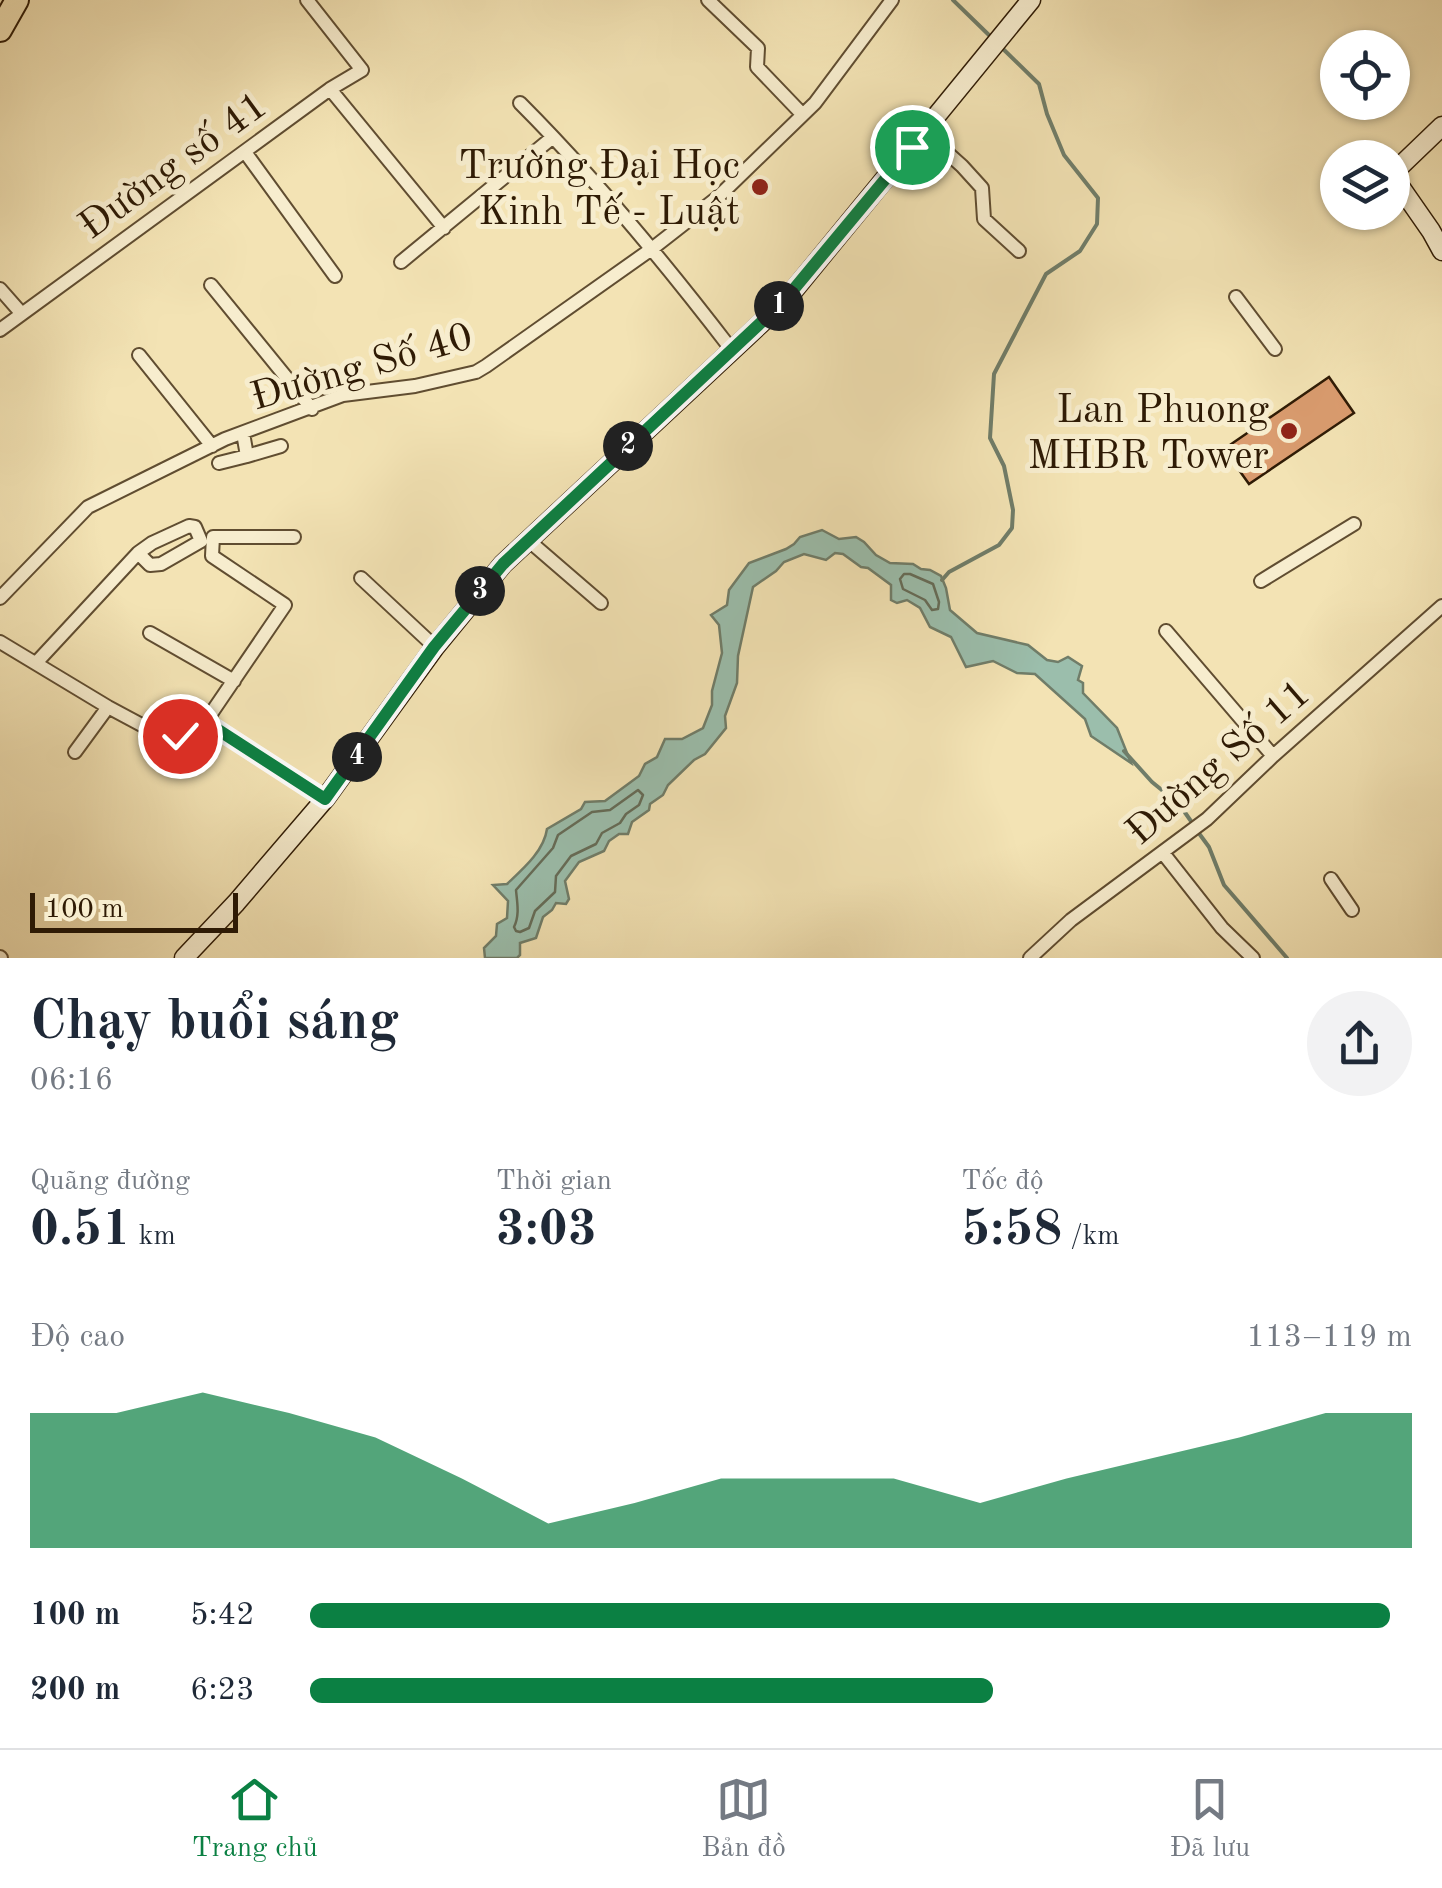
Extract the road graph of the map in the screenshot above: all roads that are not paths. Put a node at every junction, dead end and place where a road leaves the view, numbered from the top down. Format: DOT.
graph roads {
  1 [pos="18,0"];
  2 [pos="307,0"];
  3 [pos="708,0"];
  4 [pos="893,0"];
  5 [pos="1031,0"];
  6 [pos="0,30"];
  7 [pos="330,89"];
  8 [pos="520,103"];
  9 [pos="802,114"];
  10 [pos="1442,126"];
  11 [pos="924,132"];
  12 [pos="554,137"];
  13 [pos="245,152"];
  14 [pos="1410,157"];
  15 [pos="1410,201"];
  16 [pos="444,228"];
  17 [pos="653,248"];
  18 [pos="1020,251"];
  19 [pos="1442,251"];
  20 [pos="401,262"];
  21 [pos="335,276"];
  22 [pos="211,285"];
  23 [pos="0,289"];
  24 [pos="1236,297"];
  25 [pos="22,314"];
  26 [pos="0,330"];
  27 [pos="731,349"];
  28 [pos="1276,349"];
  29 [pos="139,355"];
  30 [pos="312,409"];
  31 [pos="243,433"];
  32 [pos="212,446"];
  33 [pos="281,446"];
  34 [pos="247,456"];
  35 [pos="219,463"];
  36 [pos="1354,524"];
  37 [pos="294,537"];
  38 [pos="528,540"];
  39 [pos="138,552"];
  40 [pos="362,578"];
  41 [pos="1260,581"];
  42 [pos="0,598"];
  43 [pos="601,604"];
  44 [pos="1442,606"];
  45 [pos="1166,631"];
  46 [pos="150,634"];
  47 [pos="0,642"];
  48 [pos="434,647"];
  49 [pos="36,663"];
  50 [pos="234,682"];
  51 [pos="108,708"];
  52 [pos="206,722"];
  53 [pos="76,752"];
  54 [pos="1273,756"];
  55 [pos="325,799"];
  56 [pos="1166,851"];
  57 [pos="1331,879"];
  58 [pos="1352,910"];
  59 [pos="184,958"];
  60 [pos="1030,958"];
  61 [pos="1253,958"];
  1 -- 6 [label="highway"];
  2 -- 7 [label="street, Đường số 41"];
  3 -- 9 [label="street"];
  4 -- 9 [label="street, Đường Số 40"];
  5 -- 11 [label="main road"];
  7 -- 13 [label="street, Đường số 41"];
  7 -- 16 [label="street"];
  8 -- 12 [label="street"];
  9 -- 17 [label="street, Đường Số 40"];
  10 -- 14 [label="main road"];
  11 -- 18 [label="street"];
  11 -- 27 [label="main road"];
  12 -- 16 [label="street"];
  12 -- 17 [label="street"];
  13 -- 21 [label="street"];
  13 -- 25 [label="street, Đường số 41"];
  15 -- 19 [label="main road"];
  16 -- 20 [label="street"];
  17 -- 27 [label="street"];
  17 -- 30 [label="street, Đường Số 40"];
  22 -- 30 [label="street"];
  23 -- 25 [label="street"];
  24 -- 28 [label="street"];
  25 -- 26 [label="street, Đường số 41"];
  27 -- 38 [label="main road"];
  29 -- 32 [label="street"];
  30 -- 31 [label="street, Đường Số 40"];
  31 -- 32 [label="street, Đường Số 40"];
  31 -- 34 [label="street"];
  32 -- 42 [label="street, Đường Số 40"];
  33 -- 34 [label="street"];
  34 -- 35 [label="street"];
  36 -- 41 [label="street"];
  37 -- 50 [label="street"];
  38 -- 43 [label="street"];
  38 -- 48 [label="main road"];
  39 -- 49 [label="street"];
  40 -- 48 [label="street"];
  44 -- 54 [label="street, Đường Số 11"];
  45 -- 54 [label="street"];
  46 -- 50 [label="street"];
  47 -- 49 [label="street"];
  48 -- 55 [label="main road"];
  49 -- 51 [label="street"];
  50 -- 52 [label="street"];
  51 -- 52 [label="street"];
  51 -- 53 [label="street"];
  52 -- 55 [label="street"];
  54 -- 56 [label="street, Đường Số 11"];
  55 -- 59 [label="main road"];
  56 -- 60 [label="street, Đường Số 11"];
  56 -- 61 [label="street"];
  57 -- 58 [label="street"];
}
